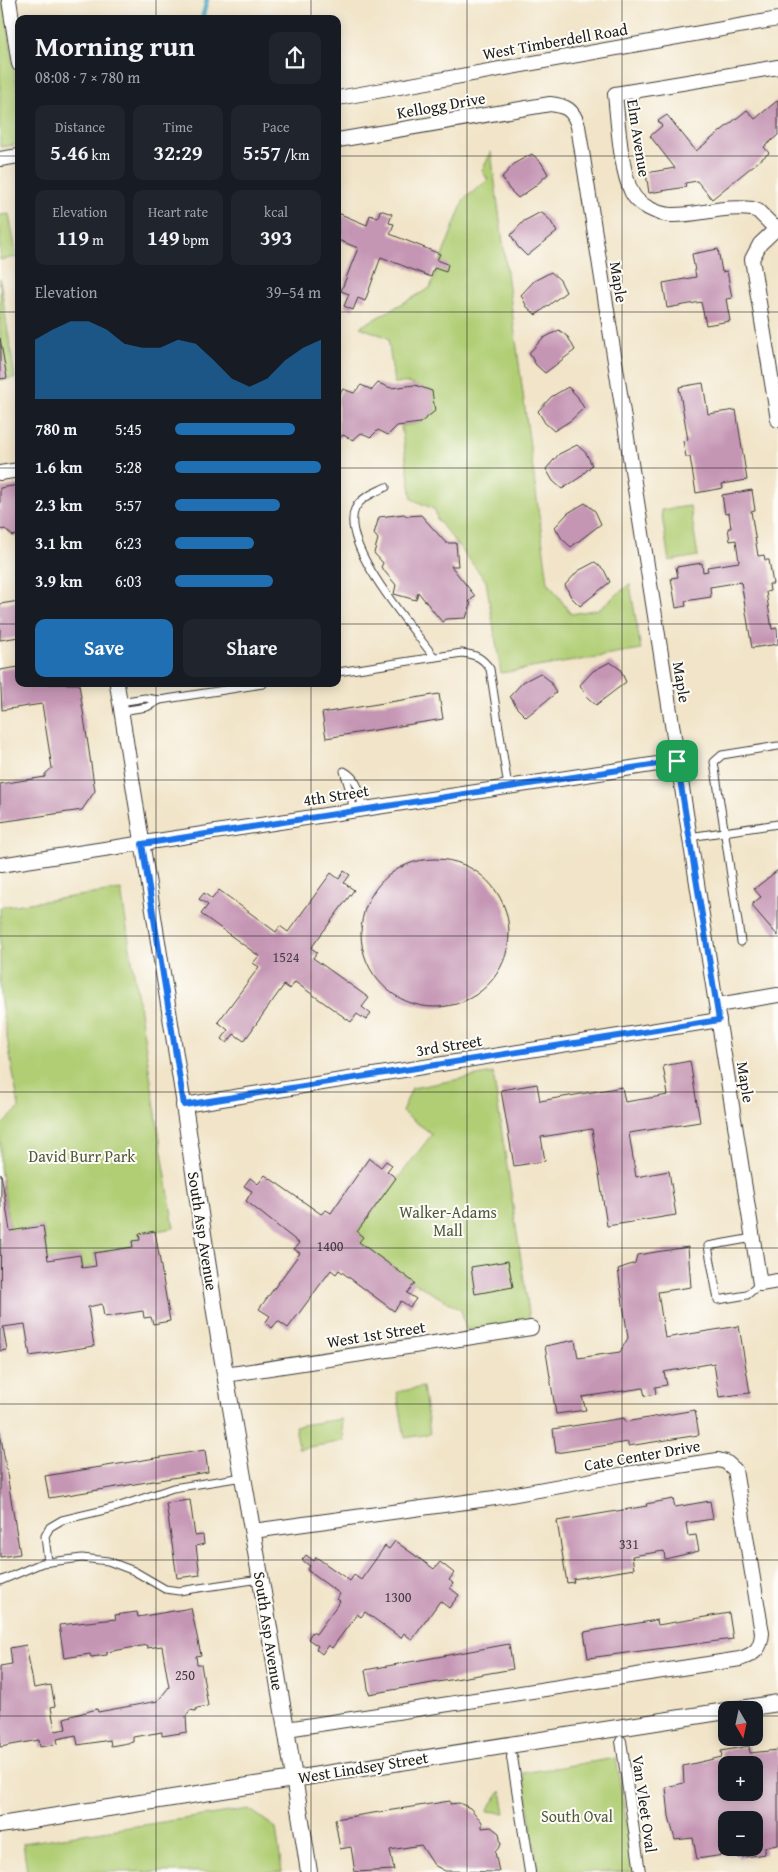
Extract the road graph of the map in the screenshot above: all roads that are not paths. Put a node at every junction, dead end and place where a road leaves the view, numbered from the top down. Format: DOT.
graph roads {
  1 [pos="9,0"];
  2 [pos="778,19"];
  3 [pos="15,38"];
  4 [pos="778,67"];
  5 [pos="341,97"];
  6 [pos="550,104"];
  7 [pos="341,139"];
  8 [pos="15,157"];
  9 [pos="0,159"];
  10 [pos="777,228"];
  11 [pos="778,420"];
  12 [pos="15,471"];
  13 [pos="0,473"];
  14 [pos="386,487"];
  15 [pos="434,657"];
  16 [pos="341,672"];
  17 [pos="117,687"];
  18 [pos="244,687"];
  19 [pos="120,706"];
  20 [pos="778,746"];
  21 [pos="677,761"];
  22 [pos="508,787"];
  23 [pos="778,824"];
  24 [pos="725,832"];
  25 [pos="690,837"];
  26 [pos="142,844"];
  27 [pos="0,865"];
  28 [pos="741,942"];
  29 [pos="778,995"];
  30 [pos="717,1005"];
  31 [pos="719,1020"];
  32 [pos="184,1105"];
  33 [pos="753,1238"];
  34 [pos="778,1281"];
  35 [pos="760,1284"];
  36 [pos="531,1328"];
  37 [pos="225,1375"];
  38 [pos="243,1477"];
  39 [pos="253,1531"];
  40 [pos="48,1562"];
  41 [pos="260,1579"];
  42 [pos="0,1581"];
  43 [pos="778,1703"];
  44 [pos="763,1705"];
  45 [pos="718,1712"];
  46 [pos="287,1730"];
  47 [pos="621,1740"];
  48 [pos="512,1757"];
  49 [pos="294,1778"];
  50 [pos="0,1825"];
  51 [pos="309,1872"];
  52 [pos="530,1872"];
  53 [pos="640,1872"];
  1 -- 3 [label="street"];
  2 -- 5 [label="street, West Timberdell Road"];
  4 -- 10 [label="street, Elm Avenue"];
  6 -- 7 [label="street, Kellogg Drive"];
  6 -- 21 [label="street, Maple"];
  8 -- 9 [label="street"];
  10 -- 11 [label="street, Elm Avenue"];
  12 -- 13 [label="street"];
  14 -- 15 [label="lane"];
  15 -- 16 [label="lane"];
  15 -- 22 [label="lane"];
  17 -- 19 [label="street, South Asp Avenue"];
  18 -- 19 [label="lane"];
  19 -- 26 [label="street, South Asp Avenue"];
  20 -- 24 [label="lane"];
  21 -- 22 [label="street, 4th Street"];
  21 -- 25 [label="street, Maple"];
  22 -- 26 [label="street, 4th Street"];
  23 -- 24 [label="lane"];
  24 -- 25 [label="lane"];
  24 -- 28 [label="lane"];
  25 -- 30 [label="street, Maple"];
  26 -- 27 [label="street, 4th Street"];
  26 -- 32 [label="street, South Asp Avenue"];
  29 -- 30 [label="street"];
  30 -- 31 [label="street, Maple"];
  31 -- 32 [label="street, 3rd Street"];
  31 -- 33 [label="street, Maple"];
  32 -- 37 [label="street, South Asp Avenue"];
  33 -- 35 [label="street, Maple"];
  33 -- 35 [label="lane"];
  34 -- 35 [label="street"];
  36 -- 37 [label="street, West 1st Street"];
  37 -- 38 [label="street, South Asp Avenue"];
  38 -- 39 [label="street, South Asp Avenue"];
  38 -- 40 [label="lane"];
  39 -- 41 [label="street, South Asp Avenue"];
  39 -- 46 [label="street, Cate Center Drive"];
  40 -- 41 [label="lane"];
  40 -- 42 [label="lane"];
  41 -- 46 [label="street, South Asp Avenue"];
  43 -- 44 [label="street"];
  45 -- 49 [label="street, West Lindsey Street"];
  46 -- 49 [label="street, South Asp Avenue"];
  47 -- 53 [label="street, Van Vleet Oval"];
  48 -- 52 [label="street"];
  49 -- 50 [label="street, West Lindsey Street"];
  49 -- 51 [label="street, South Asp Avenue"];
}
